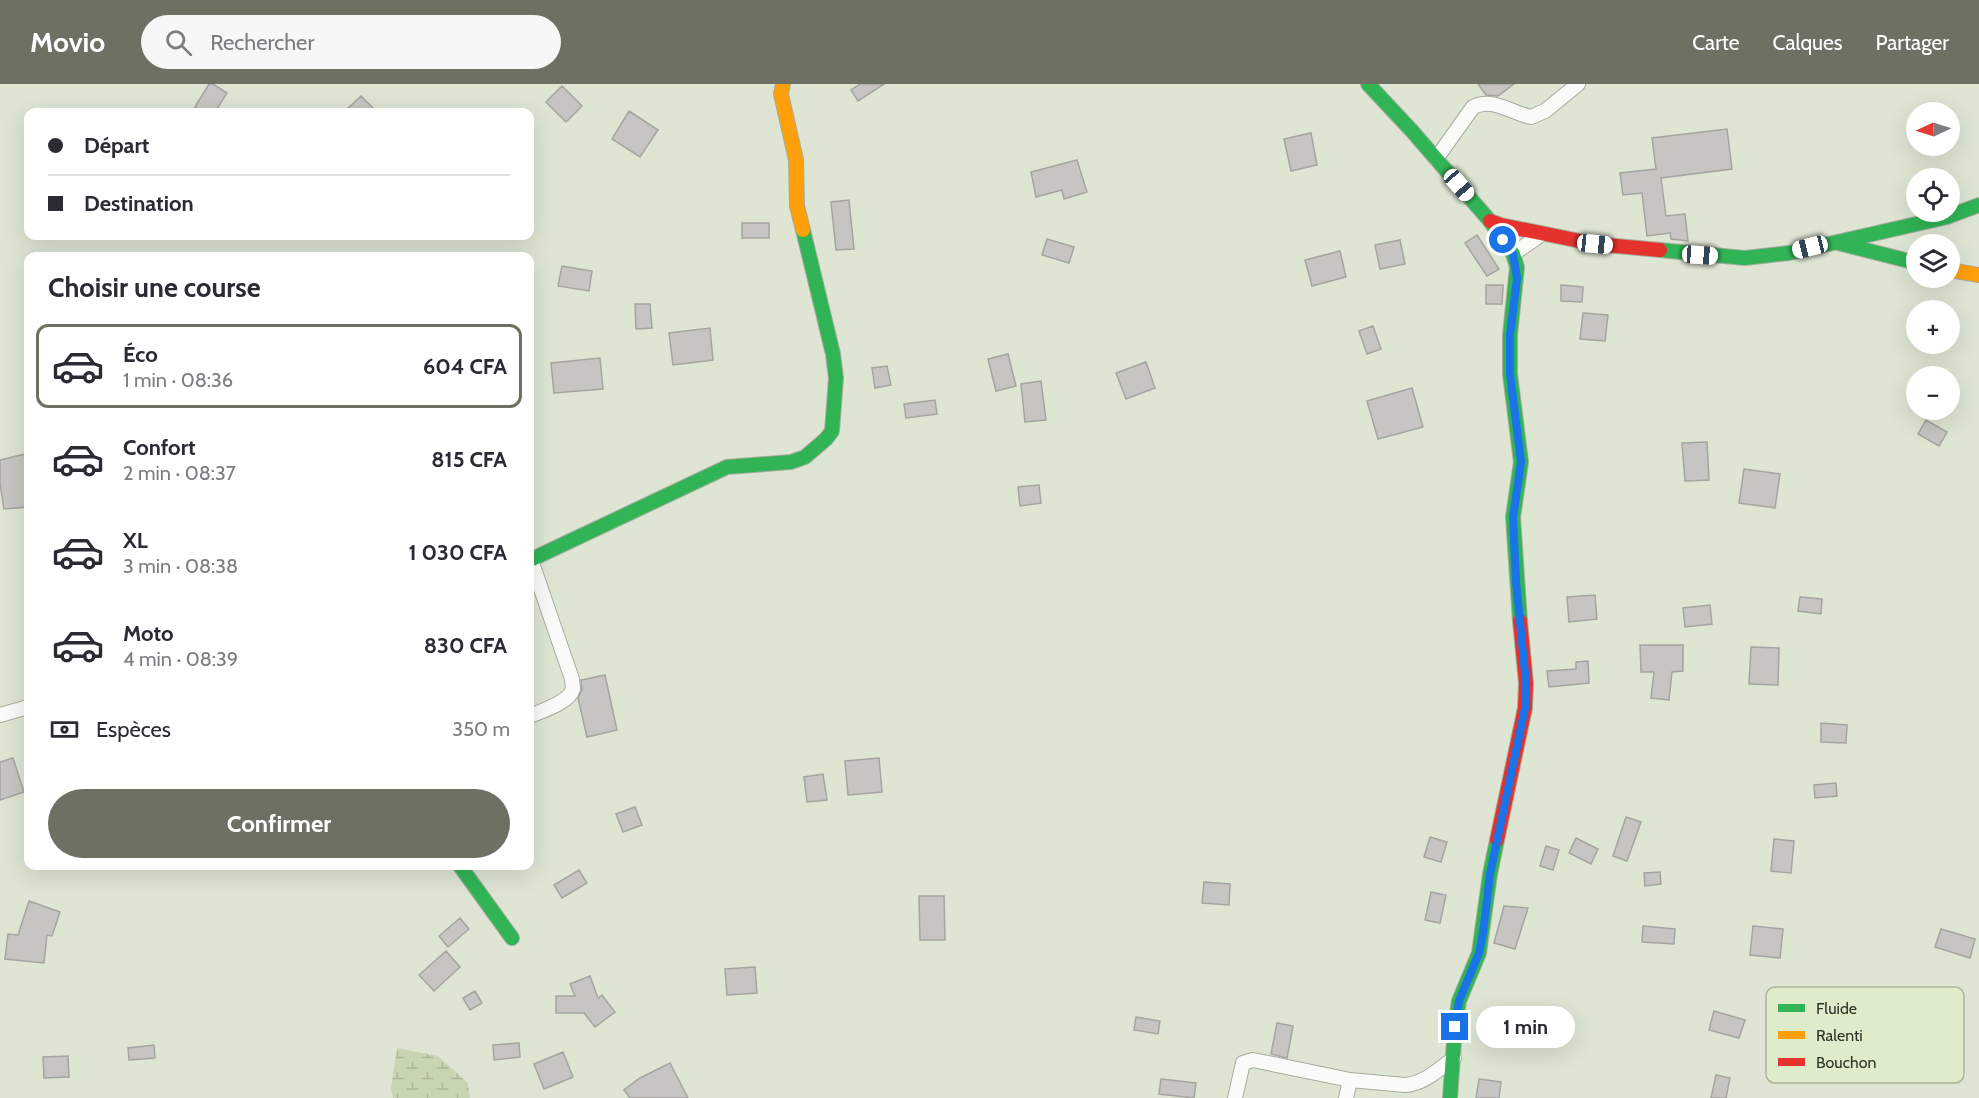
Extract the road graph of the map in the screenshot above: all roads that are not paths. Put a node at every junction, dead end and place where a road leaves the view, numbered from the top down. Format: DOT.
graph roads {
  1 [pos="783,84"];
  2 [pos="1368,84"];
  3 [pos="1578,84"];
  4 [pos="1436,159"];
  5 [pos="1979,205"];
  6 [pos="1490,221"];
  7 [pos="1542,234"];
  8 [pos="1832,242"];
  9 [pos="1513,254"];
  10 [pos="1906,260"];
  11 [pos="1960,272"];
  12 [pos="1979,275"];
  13 [pos="534,558"];
  14 [pos="534,571"];
  15 [pos="24,708"];
  16 [pos="534,714"];
  17 [pos="0,715"];
  18 [pos="463,870"];
  19 [pos="512,938"];
  20 [pos="1454,1058"];
  21 [pos="1350,1080"];
  22 [pos="1235,1098"];
  23 [pos="1346,1098"];
  24 [pos="1450,1098"];
  1 -- 13 [label="street"];
  2 -- 4 [label="street"];
  3 -- 4 [label="street"];
  4 -- 6 [label="street"];
  5 -- 8 [label="street"];
  6 -- 7 [label="street"];
  6 -- 9 [label="street"];
  7 -- 8 [label="street"];
  7 -- 9 [label="street"];
  8 -- 10 [label="street"];
  9 -- 20 [label="street"];
  11 -- 12 [label="street"];
  14 -- 16 [label="street"];
  15 -- 17 [label="street"];
  18 -- 19 [label="street"];
  20 -- 21 [label="street"];
  20 -- 24 [label="street"];
  21 -- 22 [label="street"];
  21 -- 23 [label="street"];
}
